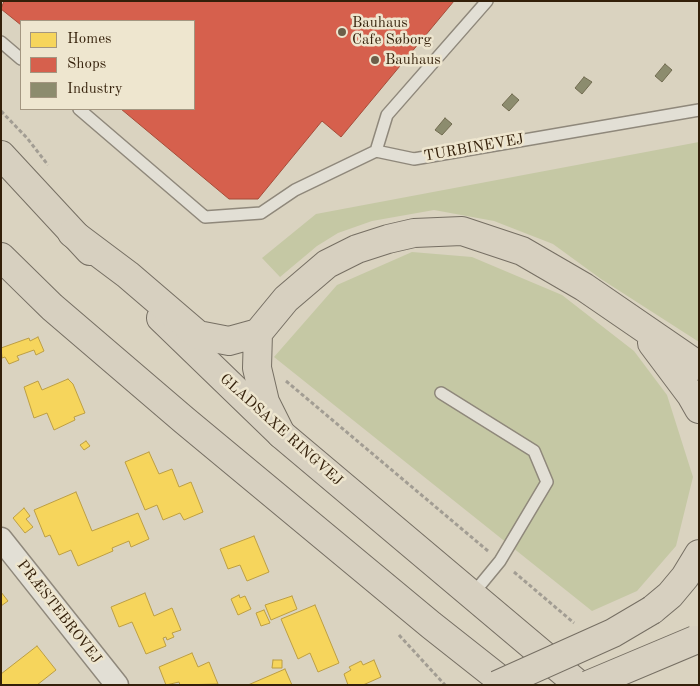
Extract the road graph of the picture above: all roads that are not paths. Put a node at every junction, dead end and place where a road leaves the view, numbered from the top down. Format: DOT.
graph roads {
  1 [pos="486,1"];
  2 [pos="1,42"];
  3 [pos="20,58"];
  4 [pos="80,110"];
  5 [pos="699,110"];
  6 [pos="376,151"];
  7 [pos="1,155"];
  8 [pos="72,233"];
  9 [pos="1,257"];
  10 [pos="641,328"];
  11 [pos="258,345"];
  12 [pos="699,366"];
  13 [pos="441,393"];
  14 [pos="699,409"];
  15 [pos="281,434"];
  16 [pos="1,539"];
  17 [pos="699,554"];
  18 [pos="472,595"];
  19 [pos="697,639"];
  20 [pos="117,685"];
  21 [pos="497,685"];
  22 [pos="506,685"];
  23 [pos="579,685"];
  24 [pos="588,685"];
  1 -- 6 [label="lane"];
  2 -- 3 [label="lane"];
  4 -- 6 [label="lane"];
  5 -- 6 [label="lane, TURBINEVEJ"];
  7 -- 8 [label="main road, GLADSAXE RINGVEJ"];
  8 -- 11 [label="main road"];
  8 -- 15 [label="main road, GLADSAXE RINGVEJ"];
  9 -- 22 [label="main road"];
  10 -- 11 [label="main road"];
  10 -- 12 [label="main road"];
  10 -- 14 [label="main road"];
  11 -- 15 [label="main road"];
  13 -- 18 [label="lane"];
  15 -- 18 [label="main road, GLADSAXE RINGVEJ"];
  16 -- 20 [label="street, PRÆSTEBROVEJ"];
  17 -- 21 [label="main road, bridge"];
  18 -- 23 [label="main road, GLADSAXE RINGVEJ"];
  19 -- 24 [label="main road, bridge"];
}
